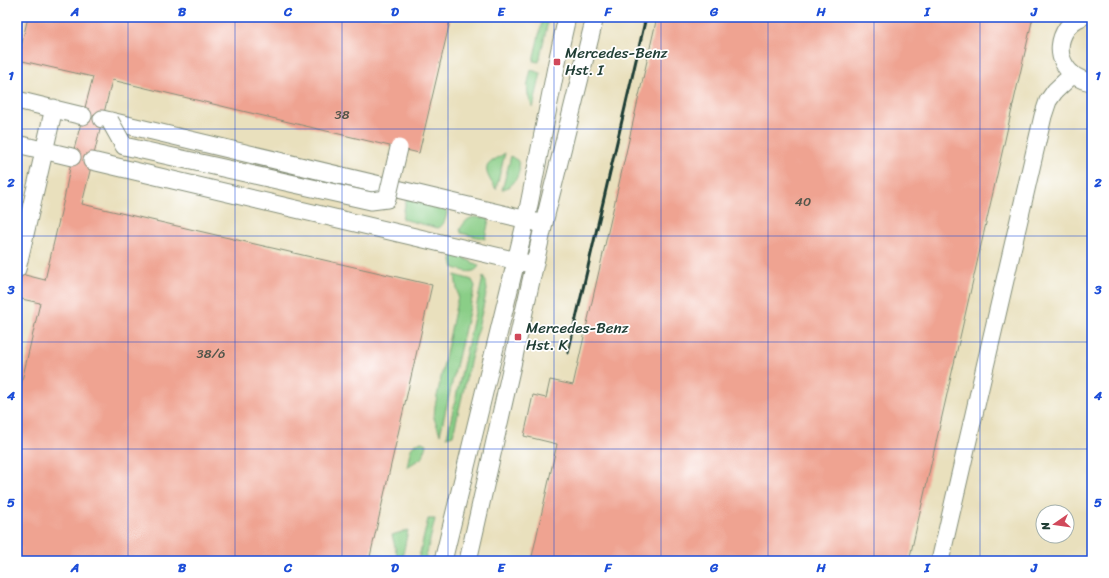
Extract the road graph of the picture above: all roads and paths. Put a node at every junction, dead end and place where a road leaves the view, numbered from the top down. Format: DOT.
graph roads {
  1 [pos="568,17"];
  2 [pos="594,17"];
  3 [pos="1080,17"];
  4 [pos="1072,74"];
  5 [pos="1092,82"];
  6 [pos="17,100"];
  7 [pos="54,108"];
  8 [pos="83,116"];
  9 [pos="17,144"];
  10 [pos="399,148"];
  11 [pos="44,150"];
  12 [pos="72,157"];
  13 [pos="92,161"];
  14 [pos="526,220"];
  15 [pos="544,223"];
  16 [pos="516,260"];
  17 [pos="535,265"];
  18 [pos="17,269"];
  19 [pos="443,561"];
  20 [pos="468,561"];
  21 [pos="940,561"];
  1 -- 14 [label="street"];
  2 -- 15 [label="street"];
  3 -- 4 [label="street"];
  4 -- 5 [label="street"];
  4 -- 21 [label="street"];
  6 -- 7 [label="street"];
  7 -- 8 [label="street"];
  7 -- 11 [label="street"];
  9 -- 11 [label="street"];
  10 -- 14 [label="street, bridge"];
  11 -- 12 [label="street"];
  11 -- 18 [label="street"];
  13 -- 16 [label="street"];
  14 -- 15 [label="street"];
  14 -- 16 [label="street"];
  15 -- 17 [label="street"];
  16 -- 17 [label="street"];
  16 -- 19 [label="street"];
  17 -- 20 [label="street"];
}
